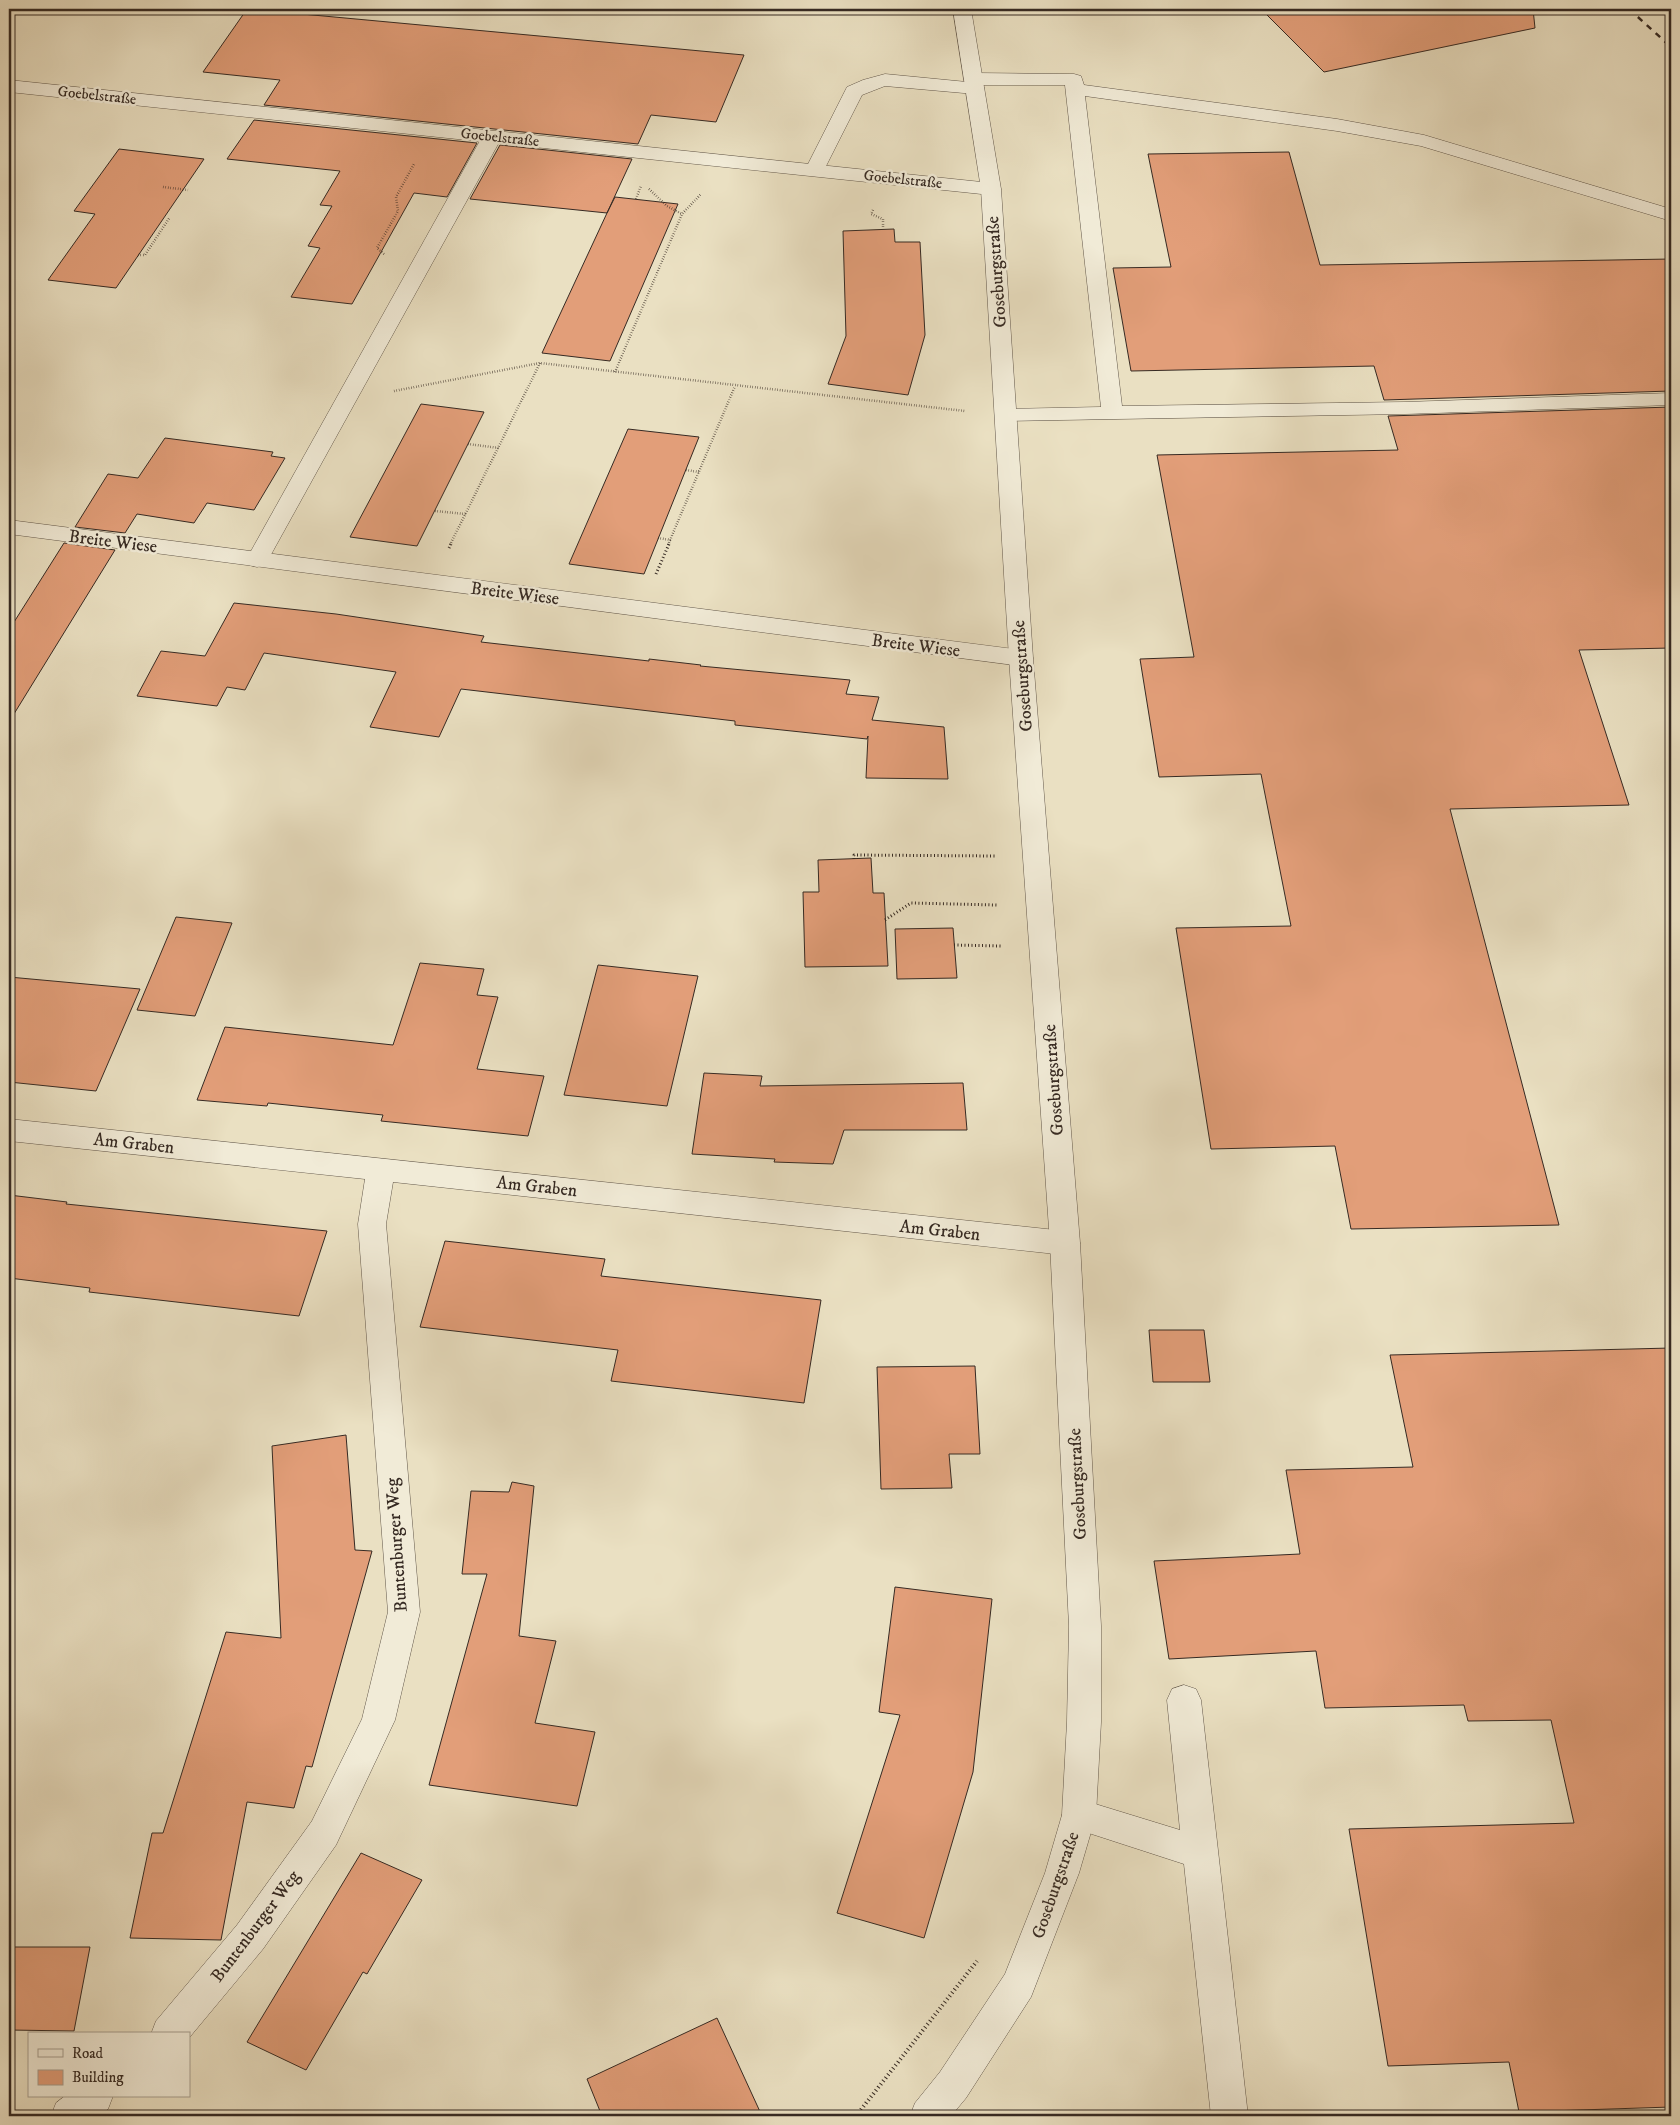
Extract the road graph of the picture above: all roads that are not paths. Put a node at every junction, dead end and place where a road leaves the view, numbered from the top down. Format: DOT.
graph roads {
  1 [pos="962,9"];
  2 [pos="974,83"];
  3 [pos="9,86"];
  4 [pos="1075,89"];
  5 [pos="492,137"];
  6 [pos="815,170"];
  7 [pos="991,188"];
  8 [pos="1671,215"];
  9 [pos="1671,400"];
  10 [pos="1112,413"];
  11 [pos="1006,415"];
  12 [pos="9,527"];
  13 [pos="258,560"];
  14 [pos="1021,658"];
  15 [pos="9,1130"];
  16 [pos="381,1170"];
  17 [pos="1065,1243"];
  18 [pos="1184,1700"];
  19 [pos="1079,1815"];
  20 [pos="1200,1852"];
  21 [pos="171,2032"];
  22 [pos="92,2098"];
  23 [pos="69,2116"];
  24 [pos="928,2116"];
  25 [pos="1230,2116"];
  1 -- 2 [label="street, Goseburgstraße"];
  2 -- 4 [label="street"];
  2 -- 6 [label="street"];
  2 -- 7 [label="street, Goseburgstraße"];
  3 -- 5 [label="street, Goebelstraße"];
  4 -- 8 [label="street"];
  4 -- 10 [label="street"];
  5 -- 6 [label="street, Goebelstraße"];
  5 -- 13 [label="street"];
  6 -- 7 [label="street, Goebelstraße"];
  7 -- 11 [label="street, Goseburgstraße"];
  9 -- 10 [label="street"];
  10 -- 11 [label="street"];
  11 -- 14 [label="street, Goseburgstraße"];
  12 -- 13 [label="street, Breite Wiese"];
  13 -- 14 [label="street, Breite Wiese"];
  14 -- 17 [label="street, Goseburgstraße"];
  15 -- 16 [label="street, Am Graben"];
  16 -- 17 [label="street, Am Graben"];
  16 -- 21 [label="street, Buntenburger Weg"];
  17 -- 19 [label="street, Goseburgstraße"];
  18 -- 20 [label="street"];
  19 -- 20 [label="street"];
  19 -- 24 [label="street, Goseburgstraße"];
  20 -- 25 [label="street"];
  22 -- 23 [label="street"];
}
